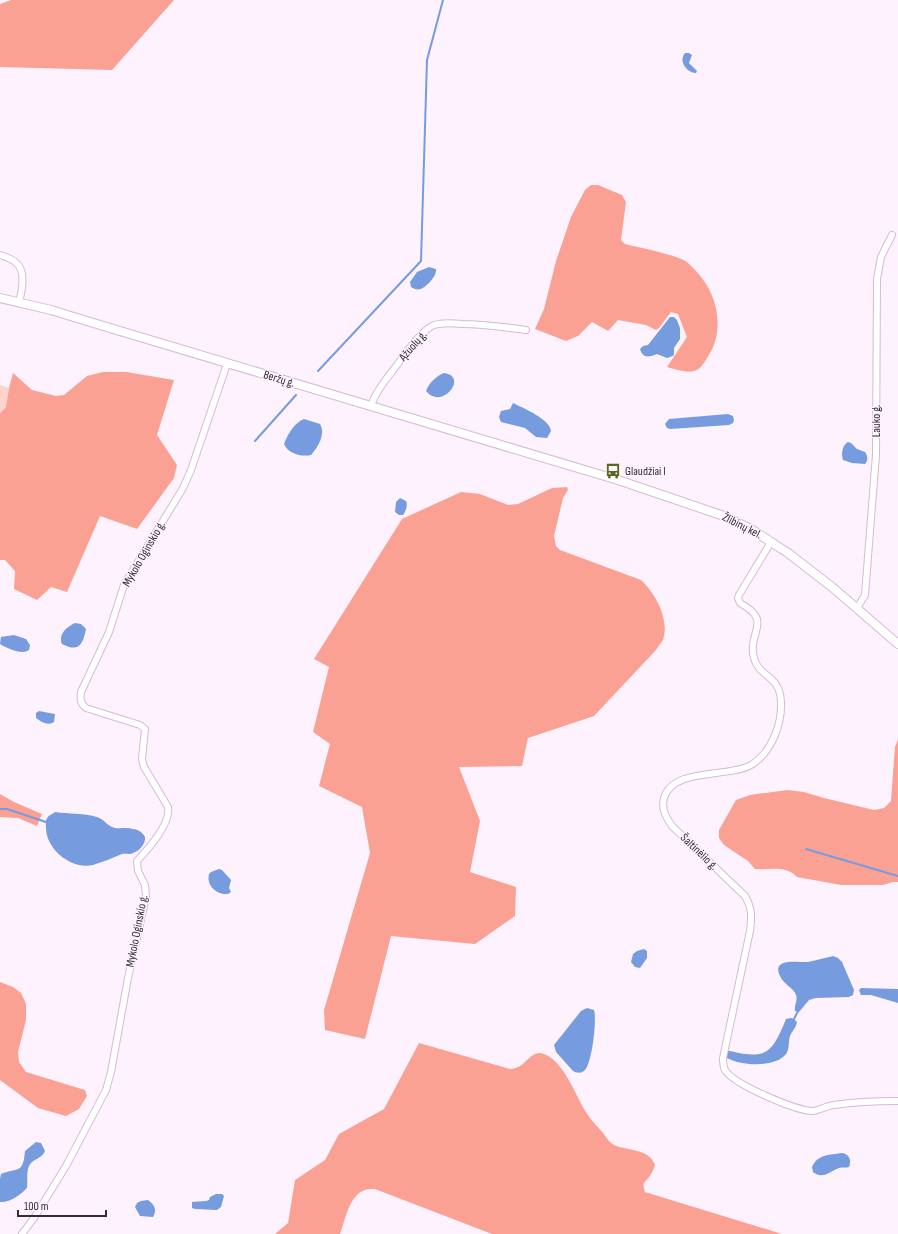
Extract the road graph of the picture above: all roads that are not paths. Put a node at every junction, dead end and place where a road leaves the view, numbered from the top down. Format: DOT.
graph roads {
  1 [pos="892,235"];
  2 [pos="0,255"];
  3 [pos="0,298"];
  4 [pos="19,302"];
  5 [pos="526,330"];
  6 [pos="227,364"];
  7 [pos="371,406"];
  8 [pos="558,462"];
  9 [pos="771,542"];
  10 [pos="857,608"];
  11 [pos="898,644"];
  12 [pos="898,1101"];
  13 [pos="22,1234"];
  1 -- 10 [label="street, Lauko g."];
  2 -- 4 [label="street"];
  3 -- 4 [label="main road, Beržų g."];
  4 -- 6 [label="main road, Beržų g."];
  5 -- 7 [label="street, Ąžuolų g."];
  6 -- 7 [label="main road, Beržų g."];
  6 -- 13 [label="street, Mykolo Oginskio g."];
  7 -- 8 [label="main road, Beržų g."];
  8 -- 9 [label="main road, Žlibinų kel."];
  9 -- 10 [label="main road, Žlibinų kel."];
  9 -- 12 [label="street, Šaltinėlio g."];
  10 -- 11 [label="main road, Žlibinų kel."];
}
